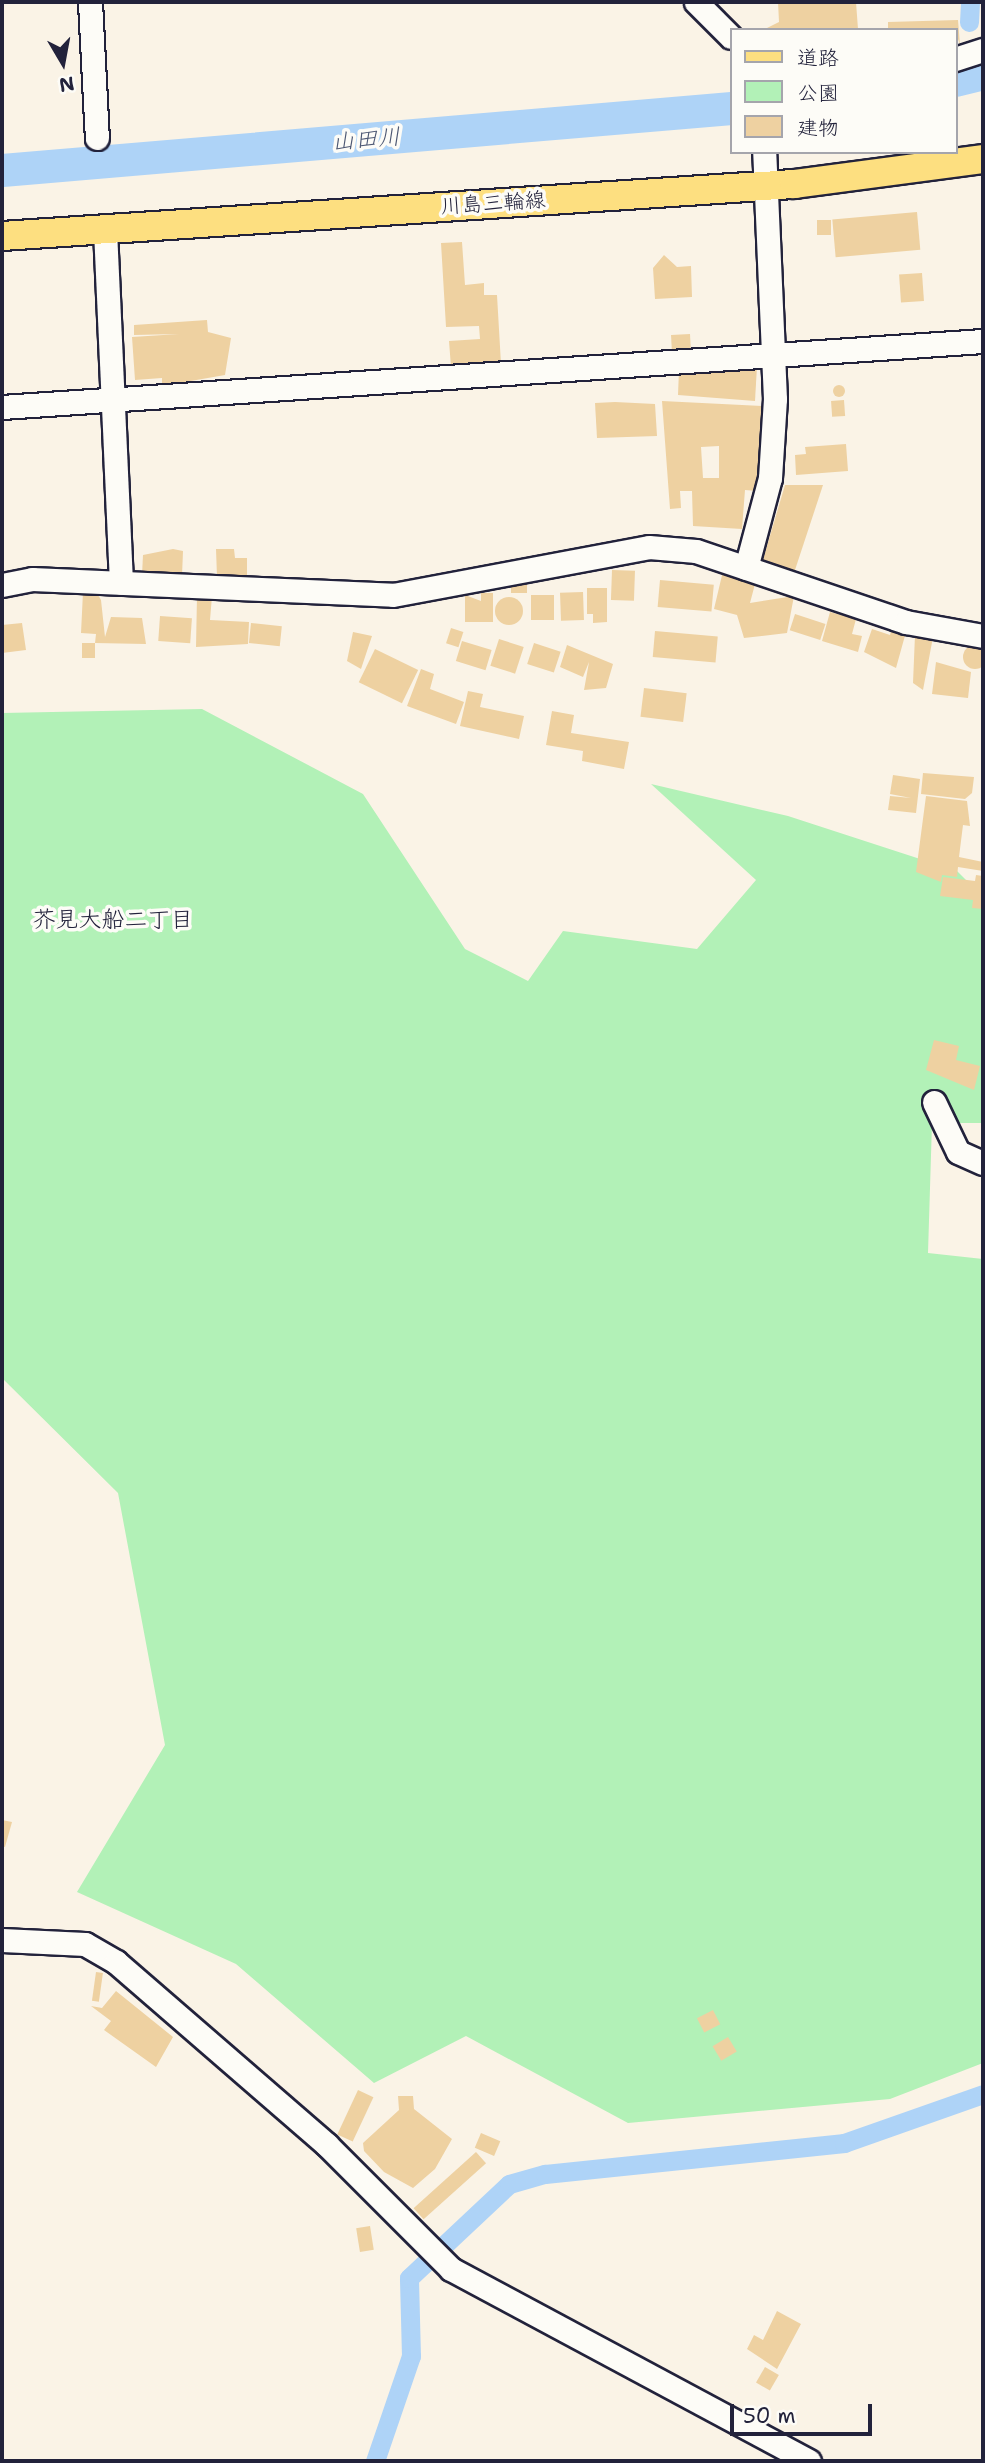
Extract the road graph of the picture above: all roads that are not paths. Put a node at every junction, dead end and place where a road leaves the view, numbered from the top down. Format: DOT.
graph roads {
  1 [pos="90,2"];
  2 [pos="696,2"];
  3 [pos="730,36"];
  4 [pos="983,50"];
  5 [pos="957,58"];
  6 [pos="97,138"];
  7 [pos="764,154"];
  8 [pos="983,159"];
  9 [pos="766,181"];
  10 [pos="105,230"];
  11 [pos="2,236"];
  12 [pos="983,341"];
  13 [pos="774,355"];
  14 [pos="111,400"];
  15 [pos="2,407"];
  16 [pos="746,568"];
  17 [pos="121,583"];
  18 [pos="2,585"];
  19 [pos="983,636"];
  20 [pos="934,1102"];
  21 [pos="983,1163"];
  22 [pos="2,1940"];
  23 [pos="809,2461"];
  1 -- 6 [label="street"];
  2 -- 3 [label="street"];
  4 -- 5 [label="street"];
  7 -- 9 [label="street"];
  8 -- 9 [label="main road, 川島三輪線"];
  9 -- 10 [label="main road, 川島三輪線"];
  9 -- 13 [label="street"];
  10 -- 11 [label="main road, 川島三輪線"];
  10 -- 14 [label="street"];
  12 -- 13 [label="street"];
  13 -- 14 [label="street"];
  13 -- 16 [label="street"];
  14 -- 15 [label="street"];
  14 -- 17 [label="street"];
  16 -- 17 [label="street"];
  16 -- 19 [label="street"];
  17 -- 18 [label="street"];
  20 -- 21 [label="street"];
  22 -- 23 [label="street"];
}
